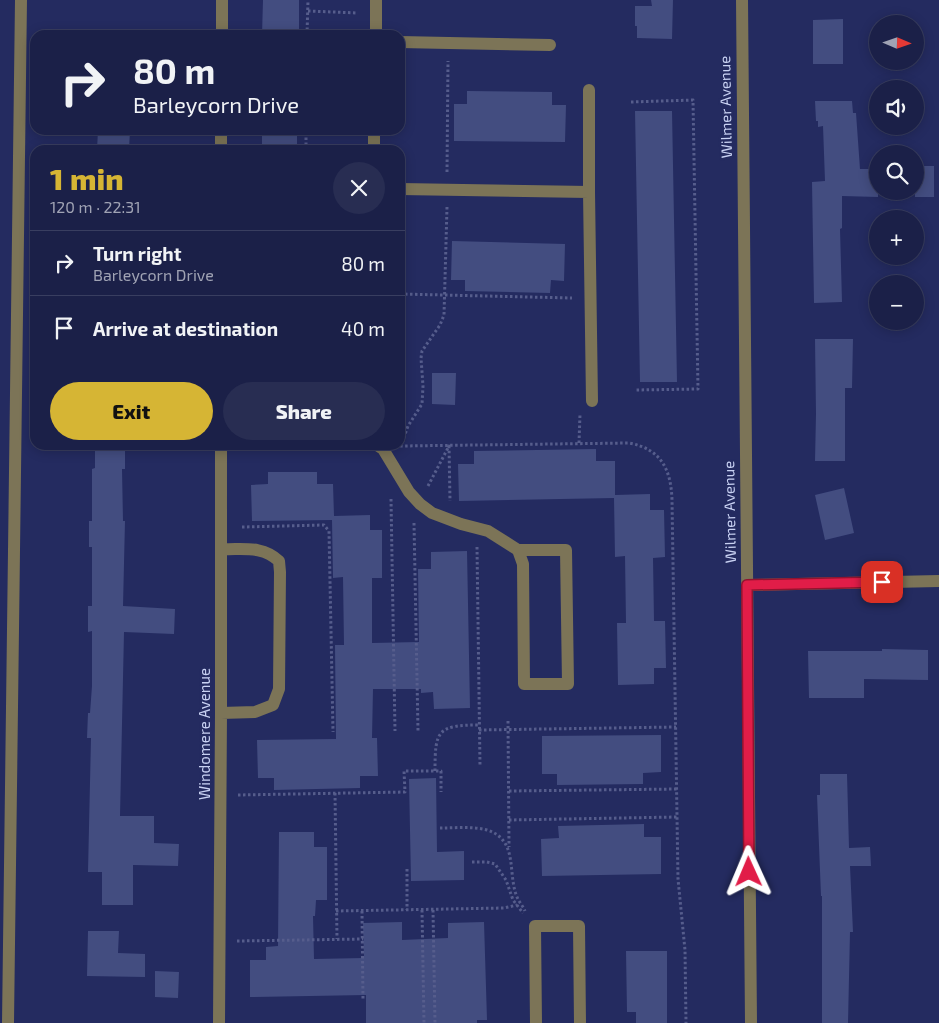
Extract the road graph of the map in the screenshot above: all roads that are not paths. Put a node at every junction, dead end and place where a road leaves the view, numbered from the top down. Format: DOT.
graph roads {
  1 [pos="21,0"];
  2 [pos="222,0"];
  3 [pos="376,0"];
  4 [pos="742,0"];
  5 [pos="222,30"];
  6 [pos="376,30"];
  7 [pos="405,42"];
  8 [pos="550,44"];
  9 [pos="589,90"];
  10 [pos="405,189"];
  11 [pos="589,192"];
  12 [pos="592,401"];
  13 [pos="221,450"];
  14 [pos="384,450"];
  15 [pos="221,549"];
  16 [pos="518,550"];
  17 [pos="939,581"];
  18 [pos="747,585"];
  19 [pos="222,713"];
  20 [pos="8,1023"];
  21 [pos="219,1023"];
  22 [pos="536,1023"];
  23 [pos="580,1023"];
  24 [pos="751,1023"];
  1 -- 20 [label="street"];
  2 -- 5 [label="street"];
  3 -- 6 [label="street"];
  4 -- 18 [label="street, Wilmer Avenue"];
  7 -- 8 [label="street"];
  9 -- 11 [label="street"];
  10 -- 11 [label="street"];
  11 -- 12 [label="street"];
  13 -- 15 [label="street, Windomere Avenue"];
  14 -- 16 [label="street"];
  15 -- 19 [label="street, Windomere Avenue"];
  15 -- 19 [label="street"];
  16 -- 16 [label="street"];
  17 -- 18 [label="street"];
  18 -- 24 [label="street, Wilmer Avenue"];
  19 -- 21 [label="street, Windomere Avenue"];
  22 -- 23 [label="street"];
}
